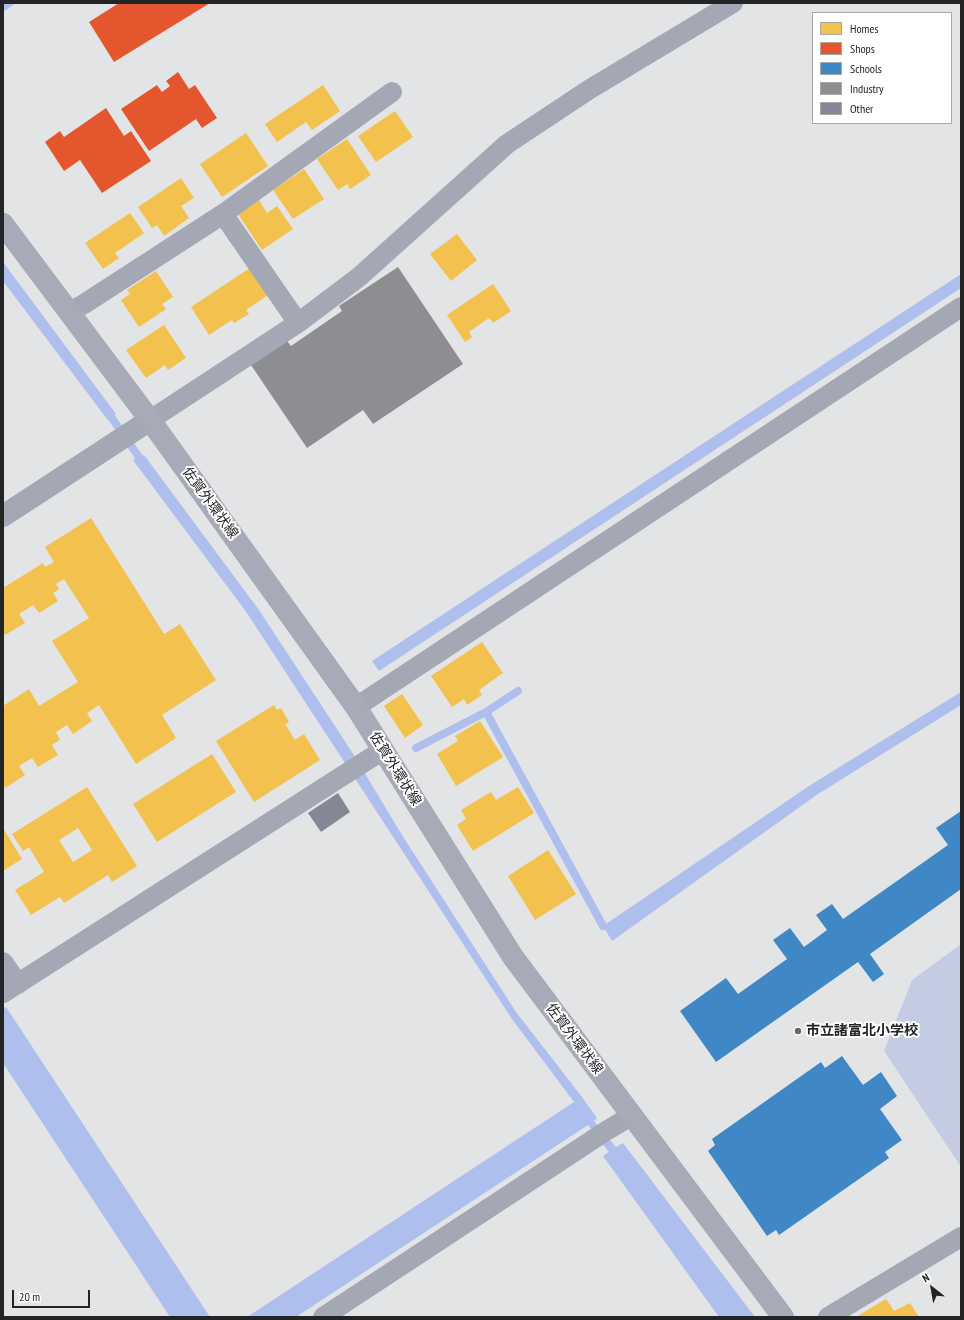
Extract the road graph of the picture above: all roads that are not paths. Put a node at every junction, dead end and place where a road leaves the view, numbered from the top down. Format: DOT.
graph roads {
  1 [pos="733,3"];
  2 [pos="392,92"];
  3 [pos="223,214"];
  4 [pos="3,224"];
  5 [pos="961,307"];
  6 [pos="69,312"];
  7 [pos="298,323"];
  8 [pos="142,424"];
  9 [pos="3,516"];
  10 [pos="356,707"];
  11 [pos="383,750"];
  12 [pos="3,962"];
  13 [pos="9,990"];
  14 [pos="632,1116"];
  15 [pos="961,1237"];
  16 [pos="322,1317"];
  17 [pos="783,1317"];
  18 [pos="828,1317"];
  1 -- 7 [label="street"];
  2 -- 3 [label="street"];
  3 -- 6 [label="street"];
  3 -- 7 [label="street"];
  4 -- 6 [label="main road, 佐賀外環状線"];
  5 -- 10 [label="street"];
  6 -- 8 [label="main road, 佐賀外環状線"];
  7 -- 8 [label="street"];
  8 -- 9 [label="street"];
  8 -- 10 [label="main road, 佐賀外環状線"];
  10 -- 11 [label="main road, 佐賀外環状線"];
  11 -- 13 [label="street"];
  11 -- 14 [label="main road, 佐賀外環状線"];
  12 -- 13 [label="street"];
  14 -- 16 [label="street"];
  14 -- 17 [label="main road, 佐賀外環状線"];
  15 -- 18 [label="street"];
}
